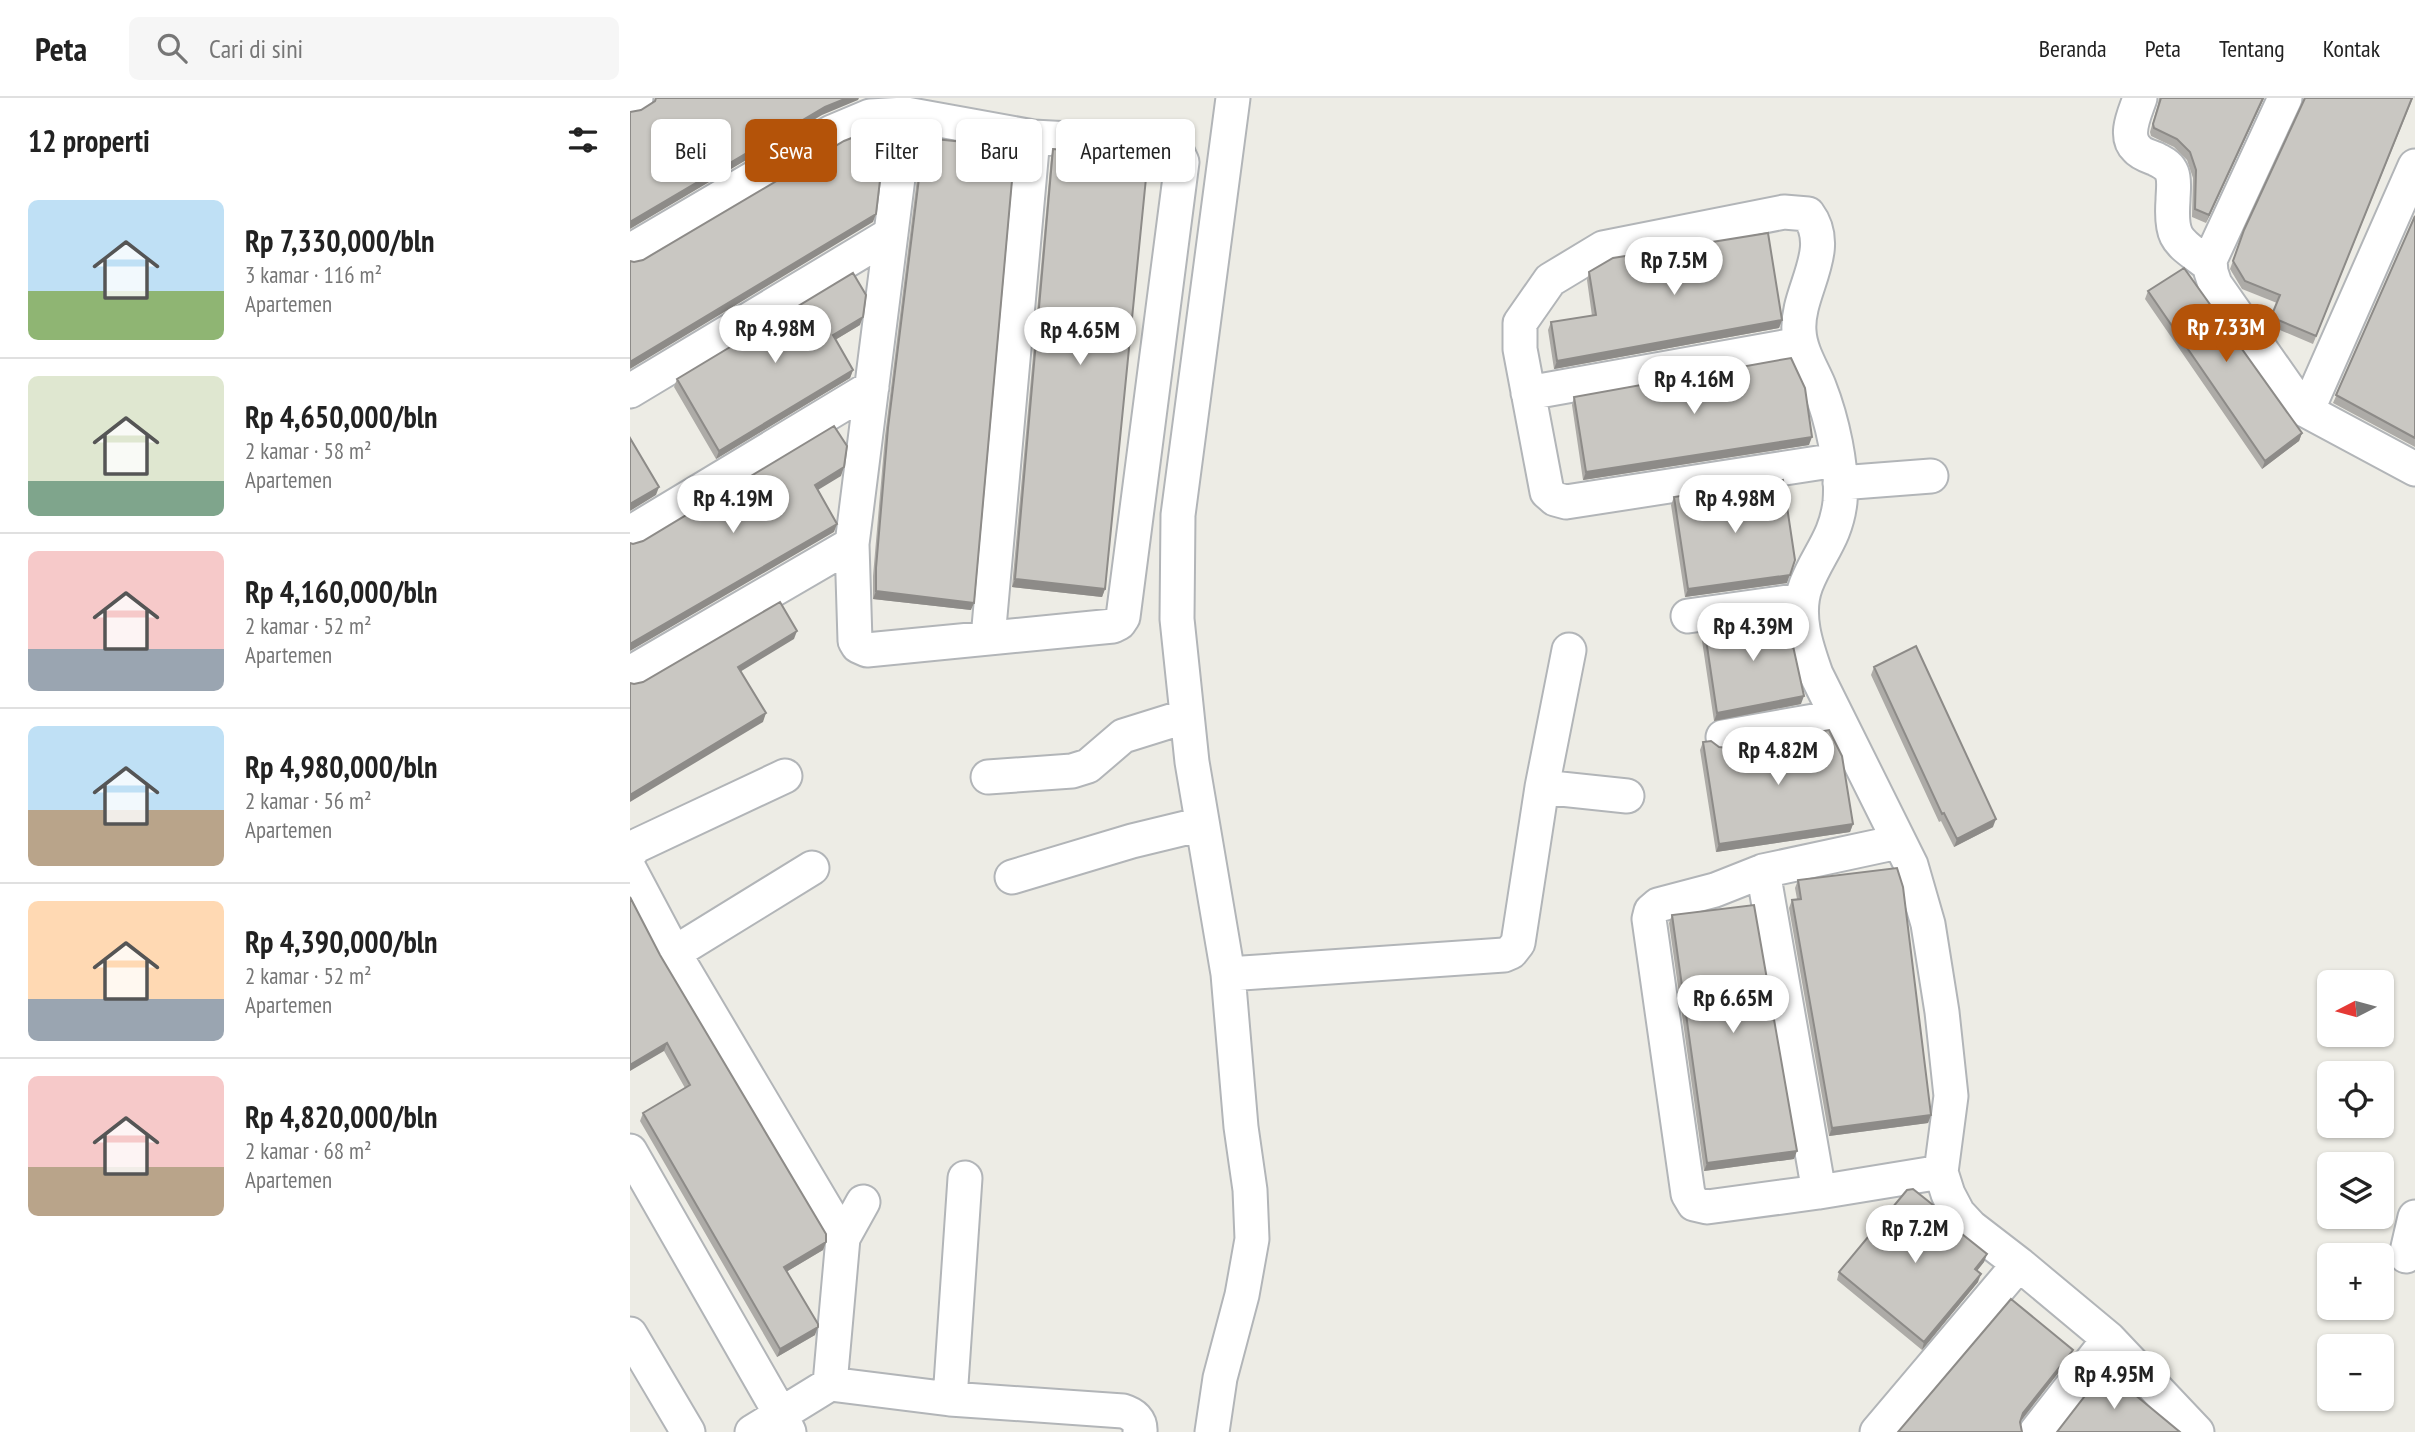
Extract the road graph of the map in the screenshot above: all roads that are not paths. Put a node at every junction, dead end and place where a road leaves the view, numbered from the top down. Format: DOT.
graph roads {
  1 [pos="636,98"];
  2 [pos="1233,98"];
  3 [pos="2140,98"];
  4 [pos="2285,98"];
  5 [pos="630,102"];
  6 [pos="906,114"];
  7 [pos="956,123"];
  8 [pos="1042,137"];
  9 [pos="2415,166"];
  10 [pos="1029,182"];
  11 [pos="891,234"];
  12 [pos="630,251"];
  13 [pos="2209,265"];
  14 [pos="1801,344"];
  15 [pos="872,387"];
  16 [pos="630,391"];
  17 [pos="1528,393"];
  18 [pos="2307,411"];
  19 [pos="2415,469"];
  20 [pos="1838,472"];
  21 [pos="1931,476"];
  22 [pos="630,533"];
  23 [pos="852,544"];
  24 [pos="1802,600"];
  25 [pos="1688,616"];
  26 [pos="988,638"];
  27 [pos="1569,650"];
  28 [pos="630,673"];
  29 [pos="1188,716"];
  30 [pos="1837,717"];
  31 [pos="1723,737"];
  32 [pos="785,776"];
  33 [pos="988,777"];
  34 [pos="1542,787"];
  35 [pos="1627,796"];
  36 [pos="1202,824"];
  37 [pos="1898,842"];
  38 [pos="630,853"];
  39 [pos="812,868"];
  40 [pos="630,870"];
  41 [pos="1763,872"];
  42 [pos="1012,877"];
  43 [pos="674,953"];
  44 [pos="1228,974"];
  45 [pos="630,1151"];
  46 [pos="1941,1172"];
  47 [pos="965,1178"];
  48 [pos="1819,1192"];
  49 [pos="863,1202"];
  50 [pos="2415,1217"];
  51 [pos="843,1238"];
  52 [pos="2406,1256"];
  53 [pos="2019,1264"];
  54 [pos="630,1334"];
  55 [pos="2109,1339"];
  56 [pos="830,1384"];
  57 [pos="950,1398"];
  58 [pos="770,1426"];
  59 [pos="1220,1430"];
  60 [pos="688,1432"];
  61 [pos="1140,1432"];
  62 [pos="1877,1432"];
  63 [pos="2036,1432"];
  64 [pos="2197,1432"];
  1 -- 5 [label="street"];
  2 -- 29 [label="street"];
  3 -- 13 [label="street"];
  4 -- 13 [label="street"];
  6 -- 7 [label="street"];
  6 -- 11 [label="street"];
  6 -- 12 [label="street"];
  8 -- 26 [label="street"];
  9 -- 18 [label="street"];
  10 -- 26 [label="street"];
  11 -- 15 [label="street"];
  11 -- 16 [label="street"];
  13 -- 18 [label="street"];
  14 -- 17 [label="street"];
  14 -- 17 [label="street"];
  14 -- 20 [label="street"];
  15 -- 22 [label="street"];
  15 -- 23 [label="street"];
  17 -- 20 [label="street"];
  18 -- 19 [label="street"];
  20 -- 21 [label="street"];
  20 -- 24 [label="street"];
  23 -- 26 [label="street"];
  23 -- 28 [label="street"];
  24 -- 25 [label="street"];
  24 -- 30 [label="street"];
  27 -- 34 [label="street"];
  29 -- 33 [label="street"];
  29 -- 36 [label="street"];
  30 -- 31 [label="street"];
  30 -- 37 [label="street"];
  32 -- 38 [label="street"];
  34 -- 35 [label="street"];
  34 -- 44 [label="street"];
  36 -- 42 [label="street"];
  36 -- 44 [label="street"];
  37 -- 41 [label="street"];
  37 -- 46 [label="street"];
  39 -- 43 [label="street"];
  40 -- 43 [label="street"];
  41 -- 48 [label="street"];
  41 -- 48 [label="street"];
  43 -- 51 [label="street"];
  44 -- 59 [label="street"];
  45 -- 58 [label="street"];
  46 -- 48 [label="street"];
  46 -- 53 [label="street"];
  47 -- 57 [label="street"];
  49 -- 51 [label="street"];
  50 -- 52 [label="street"];
  51 -- 56 [label="street"];
  53 -- 55 [label="street"];
  53 -- 62 [label="street"];
  54 -- 60 [label="street"];
  55 -- 63 [label="street"];
  55 -- 64 [label="street"];
  56 -- 57 [label="street"];
  56 -- 58 [label="street"];
  57 -- 61 [label="street"];
}
